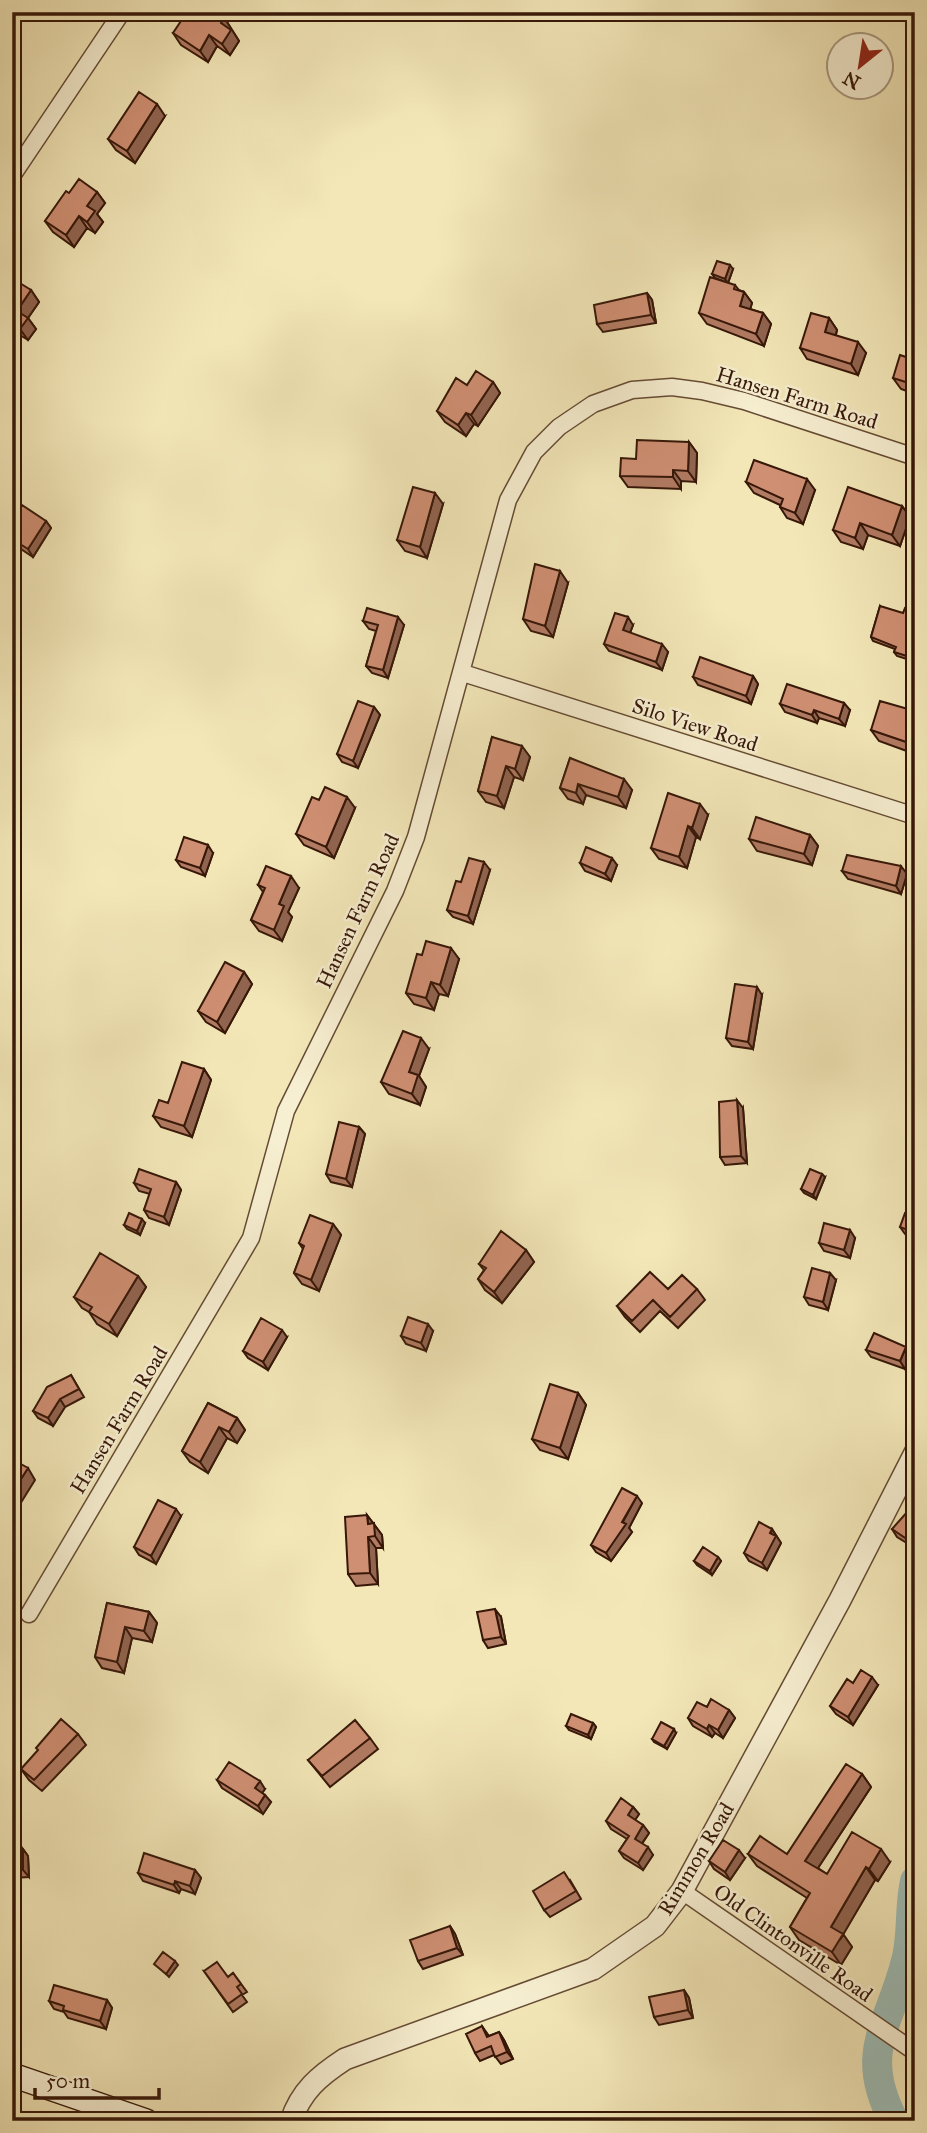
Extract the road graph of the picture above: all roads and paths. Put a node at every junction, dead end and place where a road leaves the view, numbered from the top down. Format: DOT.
graph roads {
  1 [pos="122,12"];
  2 [pos="12,176"];
  3 [pos="915,457"];
  4 [pos="463,673"];
  5 [pos="915,816"];
  6 [pos="915,1453"];
  7 [pos="29,1614"];
  8 [pos="682,1891"];
  9 [pos="915,2052"];
  10 [pos="12,2075"];
  11 [pos="146,2121"];
  12 [pos="290,2121"];
  1 -- 2 [label="street"];
  3 -- 4 [label="street, Hansen Farm Road"];
  4 -- 5 [label="street, Silo View Road"];
  4 -- 7 [label="street, Hansen Farm Road"];
  6 -- 8 [label="street, Rimmon Road"];
  8 -- 9 [label="street, Old Clintonville Road"];
  8 -- 12 [label="street, Rimmon Road"];
  10 -- 11 [label="main road"];
}
